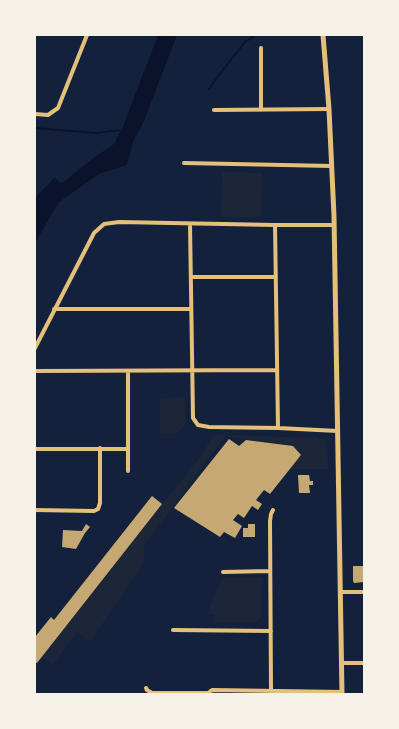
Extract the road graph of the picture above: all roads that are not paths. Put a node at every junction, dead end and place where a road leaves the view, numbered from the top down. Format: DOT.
graph roads {
  1 [pos="87,35"];
  2 [pos="322,35"];
  3 [pos="261,48"];
  4 [pos="329,109"];
  5 [pos="214,110"];
  6 [pos="261,110"];
  7 [pos="35,114"];
  8 [pos="184,163"];
  9 [pos="332,166"];
  10 [pos="190,224"];
  11 [pos="275,225"];
  12 [pos="334,225"];
  13 [pos="191,277"];
  14 [pos="276,277"];
  15 [pos="54,309"];
  16 [pos="191,309"];
  17 [pos="35,348"];
  18 [pos="192,370"];
  19 [pos="277,370"];
  20 [pos="35,371"];
  21 [pos="128,371"];
  22 [pos="278,428"];
  23 [pos="338,431"];
  24 [pos="100,448"];
  25 [pos="35,449"];
  26 [pos="128,449"];
  27 [pos="128,470"];
  28 [pos="35,510"];
  29 [pos="273,510"];
  30 [pos="270,571"];
  31 [pos="223,572"];
  32 [pos="340,592"];
  33 [pos="364,592"];
  34 [pos="173,630"];
  35 [pos="271,631"];
  36 [pos="341,663"];
  37 [pos="364,663"];
  38 [pos="146,688"];
  39 [pos="271,691"];
  40 [pos="342,693"];
  1 -- 7 [label="street"];
  2 -- 4 [label="street"];
  3 -- 6 [label="street"];
  4 -- 6 [label="street"];
  4 -- 9 [label="street"];
  5 -- 6 [label="street"];
  8 -- 9 [label="street"];
  9 -- 12 [label="street"];
  10 -- 11 [label="street"];
  10 -- 13 [label="street"];
  10 -- 15 [label="street"];
  11 -- 12 [label="street"];
  11 -- 14 [label="street"];
  12 -- 23 [label="street"];
  13 -- 14 [label="street"];
  13 -- 16 [label="street"];
  14 -- 19 [label="street"];
  15 -- 16 [label="street"];
  15 -- 17 [label="street"];
  16 -- 18 [label="street"];
  18 -- 19 [label="street"];
  18 -- 21 [label="street"];
  18 -- 22 [label="street"];
  19 -- 22 [label="street"];
  20 -- 21 [label="street"];
  21 -- 26 [label="street"];
  22 -- 23 [label="street"];
  23 -- 32 [label="street"];
  24 -- 25 [label="street"];
  24 -- 26 [label="street"];
  24 -- 28 [label="street"];
  26 -- 27 [label="street"];
  29 -- 30 [label="street"];
  30 -- 31 [label="street"];
  30 -- 35 [label="street"];
  32 -- 33 [label="street"];
  32 -- 36 [label="street"];
  34 -- 35 [label="street"];
  35 -- 39 [label="street"];
  36 -- 37 [label="street"];
  36 -- 40 [label="street"];
  38 -- 39 [label="street"];
  39 -- 40 [label="street"];
}
